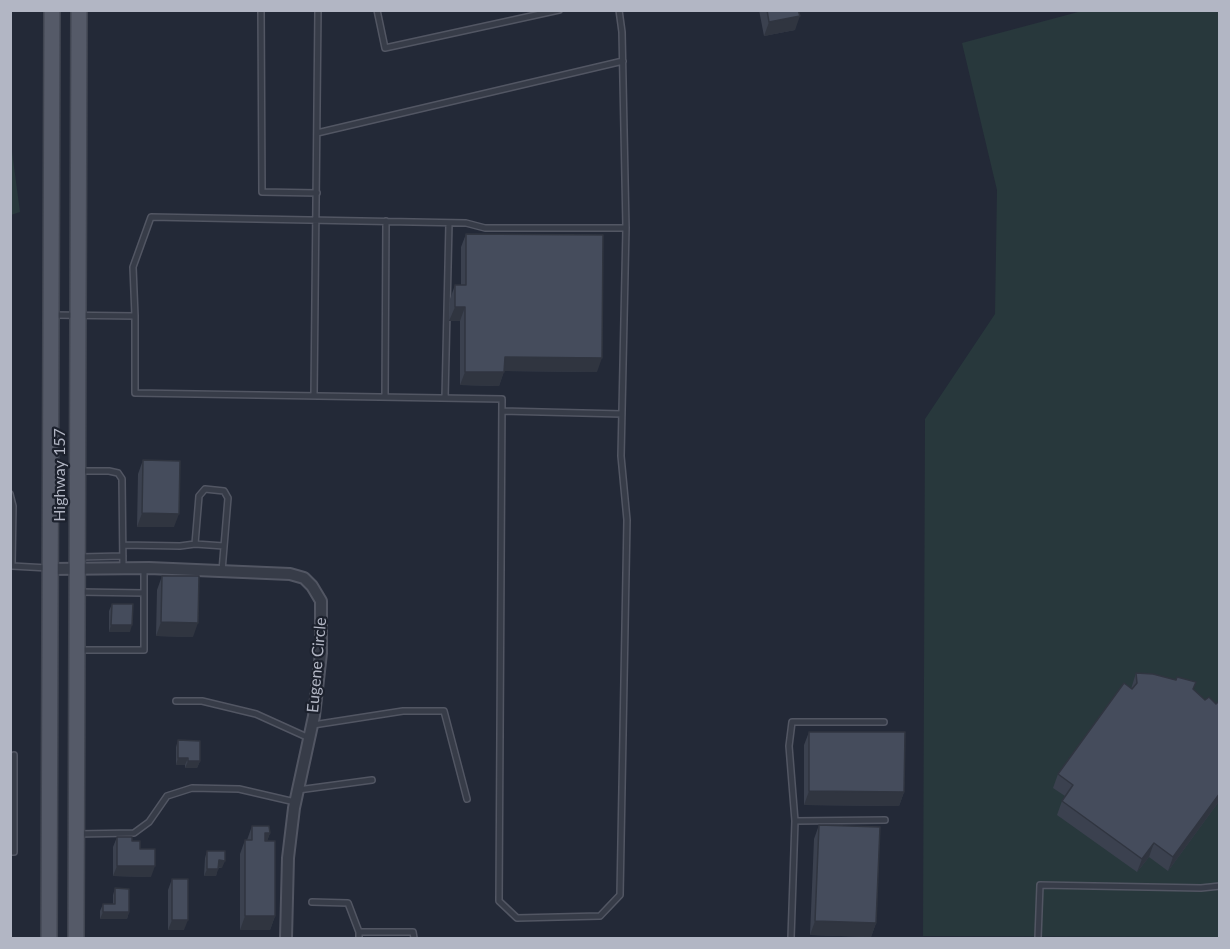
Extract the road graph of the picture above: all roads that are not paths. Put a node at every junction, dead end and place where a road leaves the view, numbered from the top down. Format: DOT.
graph roads {
  1 [pos="52,10"];
  2 [pos="79,10"];
  3 [pos="261,10"];
  4 [pos="318,10"];
  5 [pos="377,10"];
  6 [pos="559,10"];
  7 [pos="619,10"];
  8 [pos="623,61"];
  9 [pos="317,133"];
  10 [pos="317,193"];
  11 [pos="317,220"];
  12 [pos="386,221"];
  13 [pos="449,223"];
  14 [pos="626,228"];
  15 [pos="52,315"];
  16 [pos="77,316"];
  17 [pos="135,316"];
  18 [pos="314,396"];
  19 [pos="385,397"];
  20 [pos="445,398"];
  21 [pos="502,411"];
  22 [pos="622,414"];
  23 [pos="78,471"];
  24 [pos="10,494"];
  25 [pos="123,544"];
  26 [pos="195,544"];
  27 [pos="224,546"];
  28 [pos="123,556"];
  29 [pos="78,563"];
  30 [pos="11,566"];
  31 [pos="50,568"];
  32 [pos="123,568"];
  33 [pos="144,568"];
  34 [pos="222,571"];
  35 [pos="78,592"];
  36 [pos="144,593"];
  37 [pos="78,650"];
  38 [pos="176,701"];
  39 [pos="884,722"];
  40 [pos="312,725"];
  41 [pos="309,738"];
  42 [pos="15,755"];
  43 [pos="372,780"];
  44 [pos="297,796"];
  45 [pos="467,799"];
  46 [pos="885,820"];
  47 [pos="795,821"];
  48 [pos="76,834"];
  49 [pos="10,852"];
  50 [pos="1220,886"];
  51 [pos="312,902"];
  52 [pos="359,935"];
  53 [pos="49,939"];
  54 [pos="76,939"];
  55 [pos="286,939"];
  56 [pos="414,939"];
  57 [pos="791,939"];
  58 [pos="1038,939"];
  1 -- 15 [label="main road, Highway 157"];
  2 -- 16 [label="main road, Highway 157"];
  3 -- 10 [label="lane"];
  4 -- 9 [label="lane"];
  5 -- 6 [label="lane"];
  7 -- 8 [label="lane"];
  8 -- 9 [label="lane"];
  8 -- 14 [label="lane"];
  9 -- 10 [label="lane"];
  10 -- 11 [label="lane"];
  11 -- 12 [label="lane"];
  11 -- 17 [label="lane"];
  11 -- 18 [label="lane"];
  12 -- 13 [label="lane"];
  12 -- 19 [label="lane"];
  13 -- 14 [label="lane"];
  13 -- 20 [label="lane"];
  14 -- 22 [label="lane"];
  15 -- 16 [label="lane"];
  15 -- 31 [label="main road, Highway 157"];
  16 -- 17 [label="lane"];
  16 -- 23 [label="main road, Highway 157"];
  17 -- 18 [label="lane"];
  18 -- 19 [label="lane"];
  19 -- 20 [label="lane"];
  20 -- 21 [label="lane"];
  21 -- 22 [label="lane"];
  21 -- 22 [label="lane"];
  23 -- 25 [label="lane"];
  23 -- 29 [label="main road, Highway 157"];
  24 -- 30 [label="lane"];
  25 -- 26 [label="lane"];
  25 -- 28 [label="lane"];
  26 -- 27 [label="lane"];
  26 -- 27 [label="lane"];
  27 -- 34 [label="lane"];
  28 -- 29 [label="lane"];
  28 -- 32 [label="lane"];
  29 -- 31 [label="street, Eugene Circle"];
  29 -- 32 [label="street, Eugene Circle"];
  29 -- 35 [label="main road, Highway 157"];
  30 -- 31 [label="lane"];
  31 -- 53 [label="main road, Highway 157"];
  32 -- 33 [label="street, Eugene Circle"];
  33 -- 34 [label="street, Eugene Circle"];
  33 -- 36 [label="lane"];
  34 -- 40 [label="street, Eugene Circle"];
  35 -- 36 [label="lane"];
  35 -- 37 [label="main road, Highway 157"];
  36 -- 37 [label="lane"];
  37 -- 48 [label="main road, Highway 157"];
  38 -- 41 [label="lane"];
  39 -- 47 [label="lane"];
  40 -- 41 [label="street, Eugene Circle"];
  40 -- 45 [label="lane"];
  41 -- 44 [label="street, Eugene Circle"];
  42 -- 49 [label="lane"];
  43 -- 44 [label="lane"];
  44 -- 48 [label="lane"];
  44 -- 55 [label="street, Eugene Circle"];
  46 -- 47 [label="lane"];
  47 -- 57 [label="lane"];
  48 -- 54 [label="main road, Highway 157"];
  50 -- 58 [label="lane"];
  51 -- 52 [label="lane"];
  52 -- 56 [label="lane"];
}
